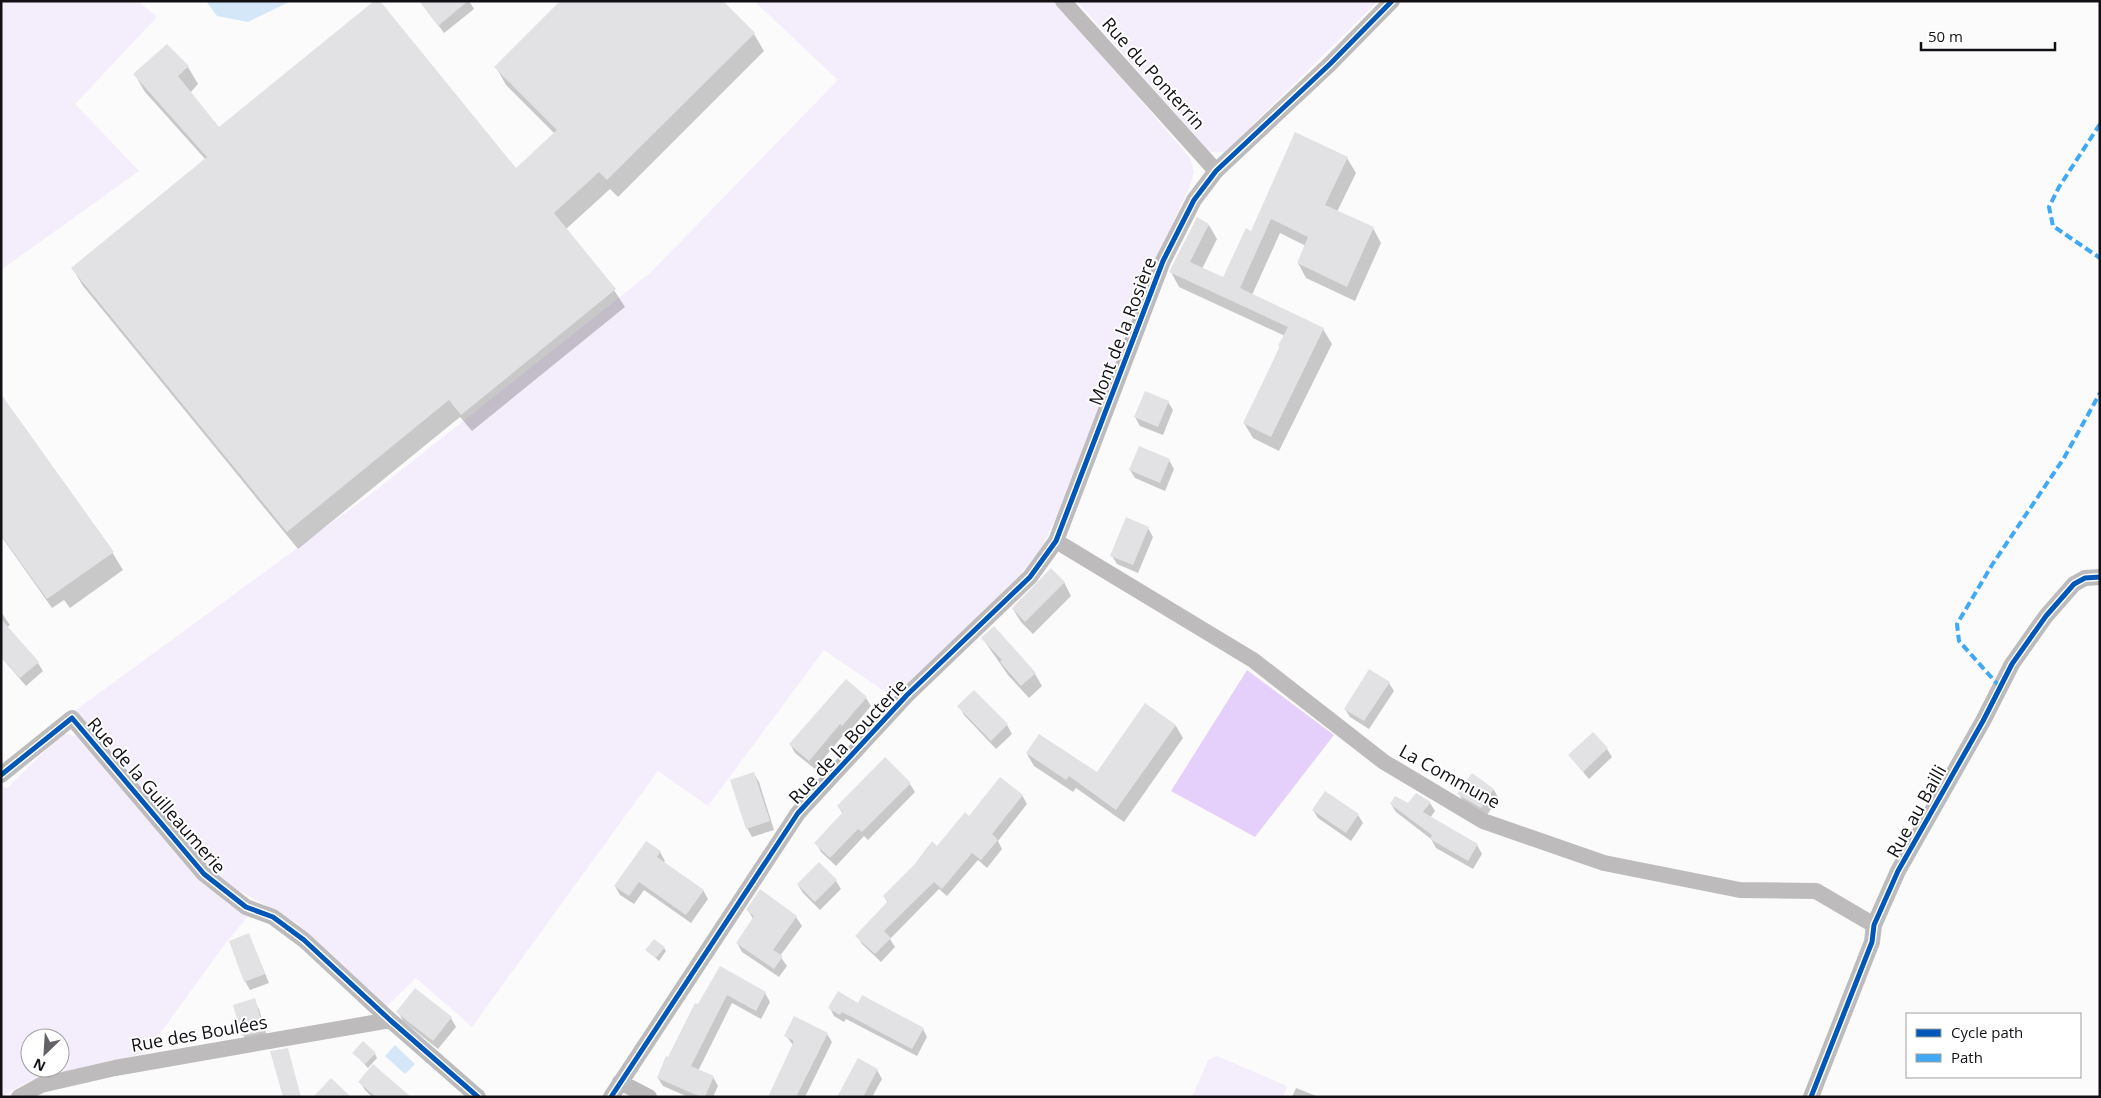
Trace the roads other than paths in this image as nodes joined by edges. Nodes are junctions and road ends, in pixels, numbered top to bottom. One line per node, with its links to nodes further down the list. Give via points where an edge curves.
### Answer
1 (1063, 1): 3 (street, Rue du Ponterrin)
2 (1392, 1): 3 (street, Mont de la Rosière)
3 (1216, 171): 4 (street, Mont de la Rosière, via 1194,200 1163,262)
4 (1056, 541): 7 (street, La Commune, via 1253,660 1384,762 1483,820 1604,863 1740,890 1816,891); 9 (street, Rue de la Boucterie, via 1030,577 907,695 798,813)
5 (2100, 577): 7 (street, Rue au Bailli, via 2085,578 2074,584 2046,616 2012,664 1898,871)
6 (1, 776): 8 (street, Rue de la Guilleaumerie, via 72,718 204,874 246,907 273,917 304,940)
7 (1874, 925): 14 (street, Rue au Bailli, via 1872,942)
8 (390, 1020): 10 (street, Rue des Boulées, via 115,1068 41,1085); 11 (street, Rue de la Guilleaumerie)
9 (620, 1082): 12 (street, Rue de la Boucterie); 13 (street)
10 (19, 1097)
11 (478, 1097)
12 (611, 1097)
13 (650, 1097)
14 (1811, 1097)

